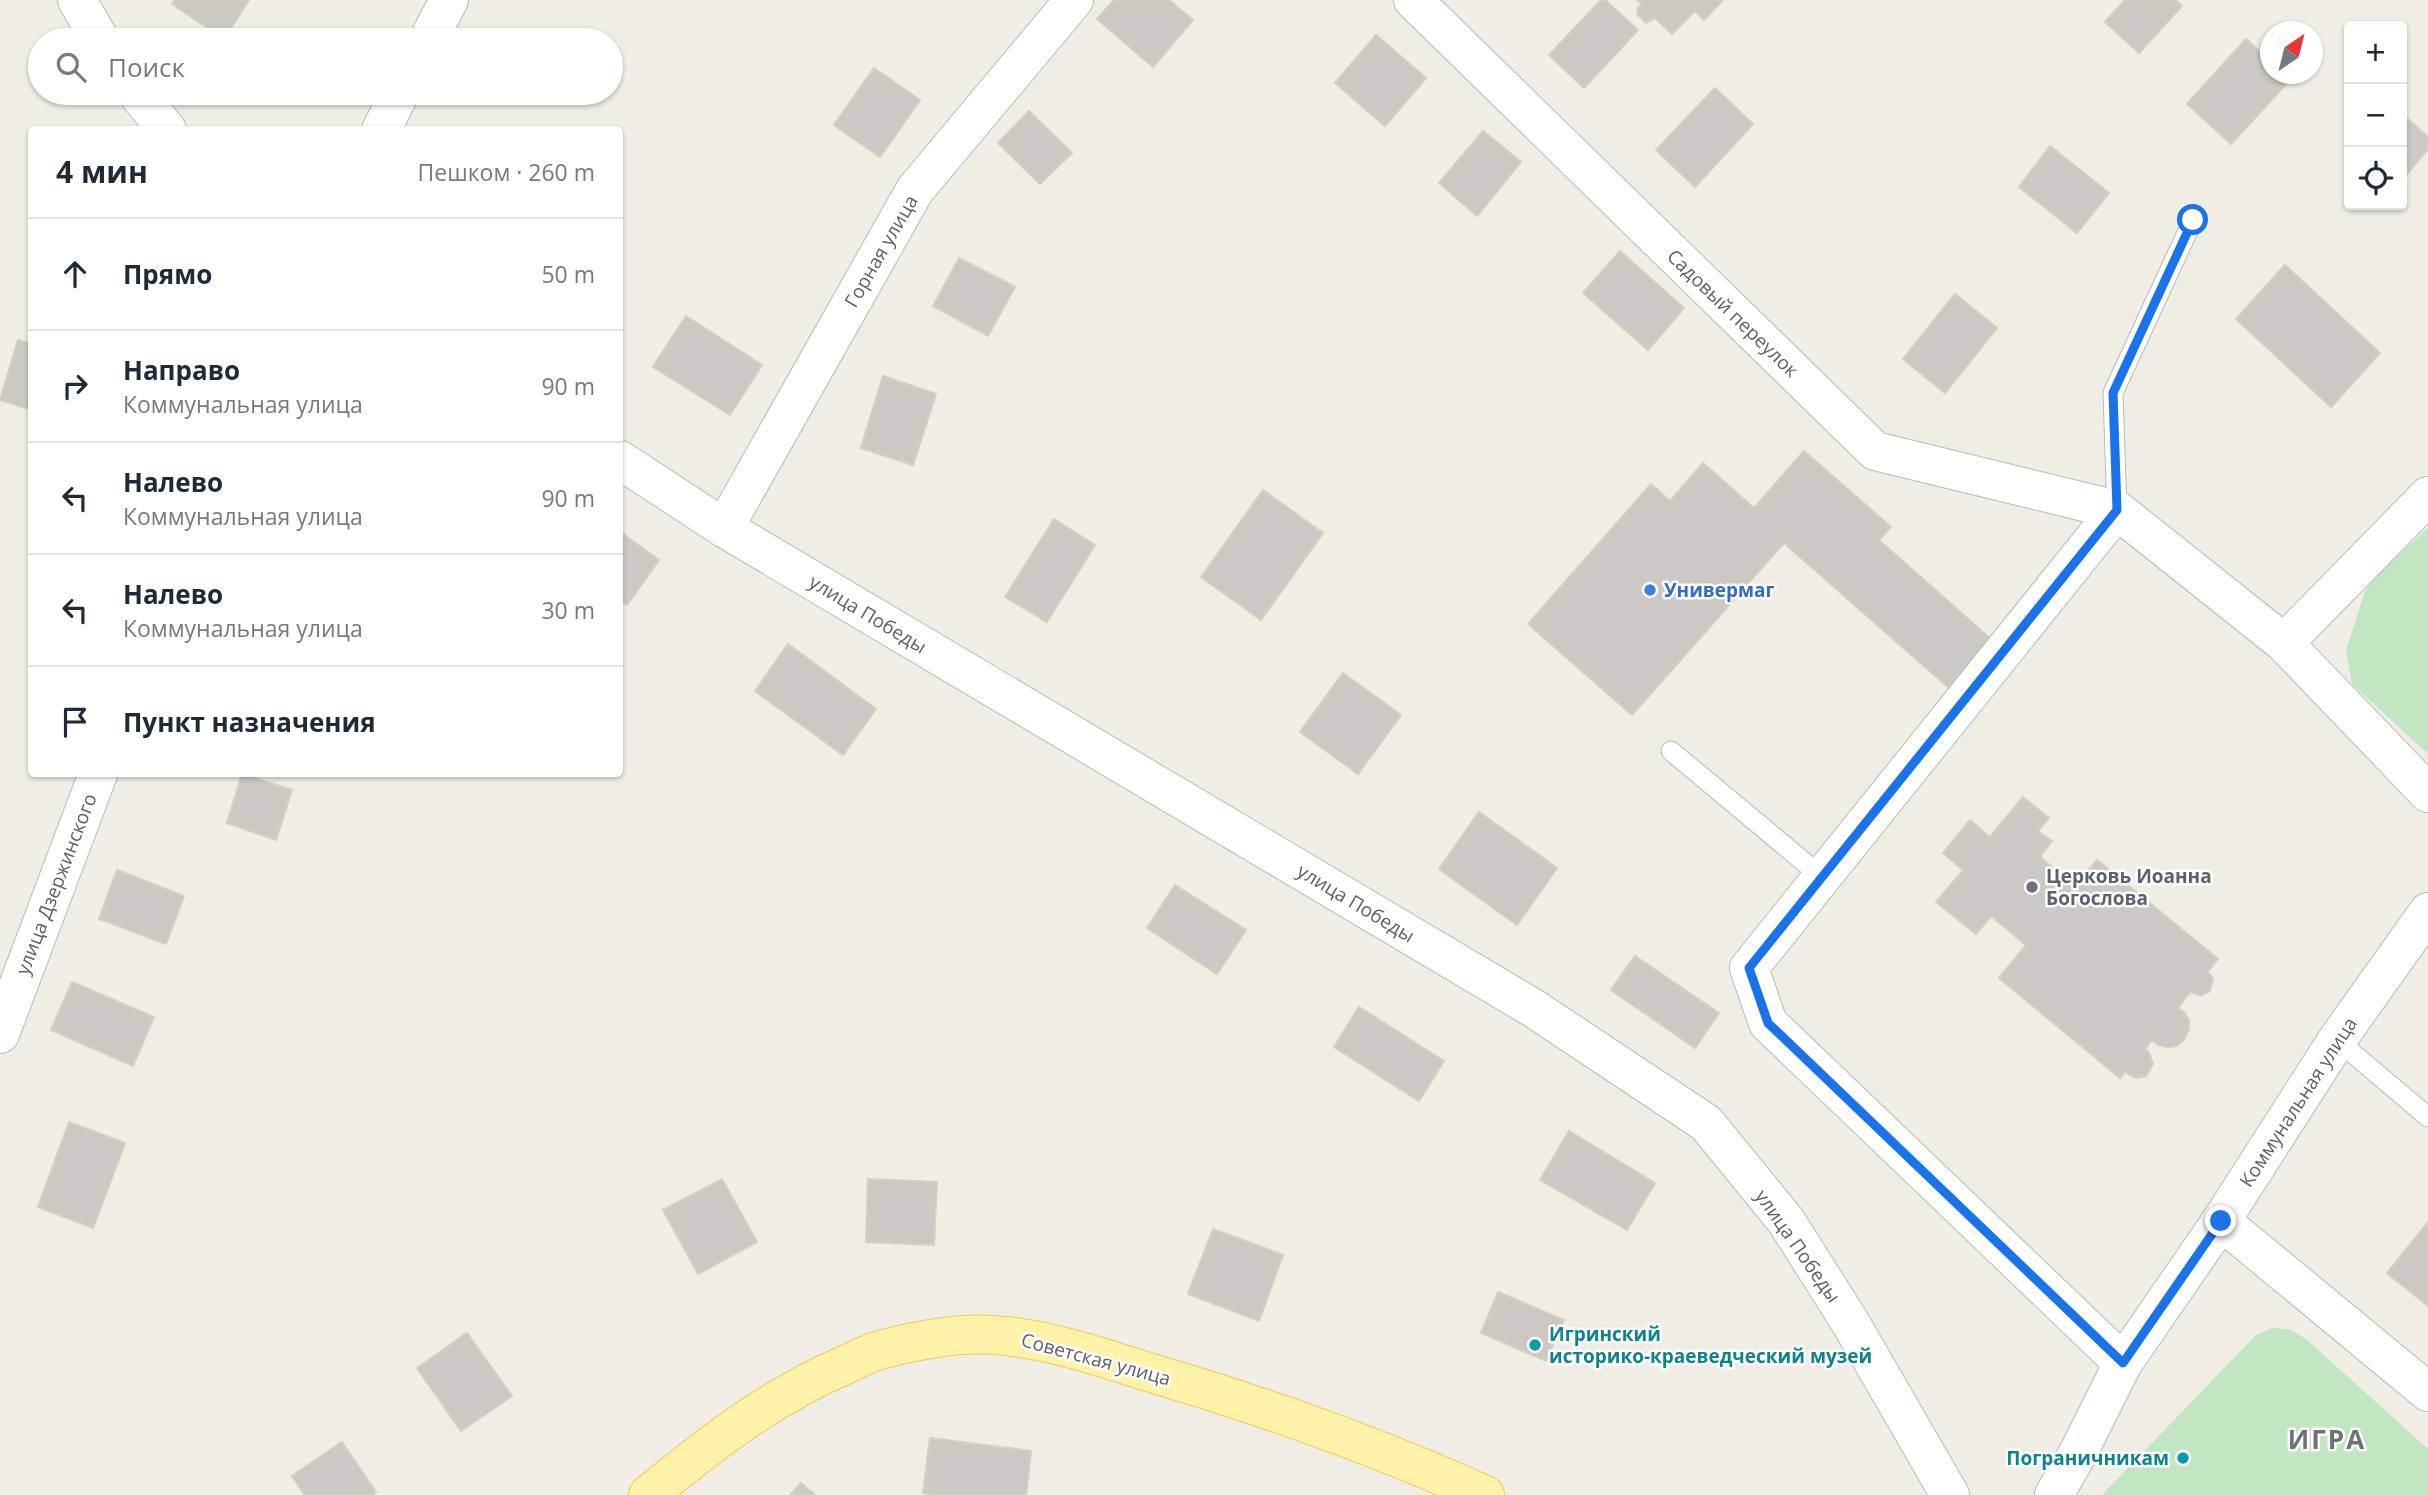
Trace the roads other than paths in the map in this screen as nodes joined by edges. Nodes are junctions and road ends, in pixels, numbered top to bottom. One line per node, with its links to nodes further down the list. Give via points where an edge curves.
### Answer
1 (77, 0): 5 (street)
2 (449, 0): 6 (street)
3 (1074, 0): 15 (street, Горная улица, via 915,190)
4 (1412, 0): 14 (street, Садовый переулок, via 1875,451)
5 (93, 28)
6 (434, 28)
7 (147, 105): 9 (street)
8 (394, 105): 10 (street)
9 (164, 126)
10 (383, 126)
11 (2193, 220): 14 (lane, via 2113,393)
12 (623, 462): 15 (street, улица Победы)
13 (2428, 496): 16 (street)
14 (2117, 510): 16 (street); 20 (street)
15 (724, 528): 30 (street, улица Победы, via 1533,1009 1706,1124 1786,1221)
16 (2284, 643): 19 (street)
17 (1671, 751): 20 (lane)
18 (97, 777): 22 (street, улица Дзержинского)
19 (2428, 793)
20 (1822, 877): 26 (street, via 1749,968 1768,1023)
21 (2428, 912): 23 (street, Коммунальная улица)
22 (0, 1034)
23 (2337, 1041): 24 (lane); 25 (street, Коммунальная улица)
24 (2428, 1117)
25 (2221, 1221): 26 (street, Коммунальная улица); 27 (street)
26 (2123, 1363): 31 (street, Коммунальная улица)
27 (2428, 1392)
28 (648, 1495): 29 (main road, Советская улица, via 762,1407 826,1373 882,1349 946,1337 1004,1335 1071,1349 1256,1404)
29 (1485, 1495)
30 (1950, 1495)
31 (2054, 1495)

